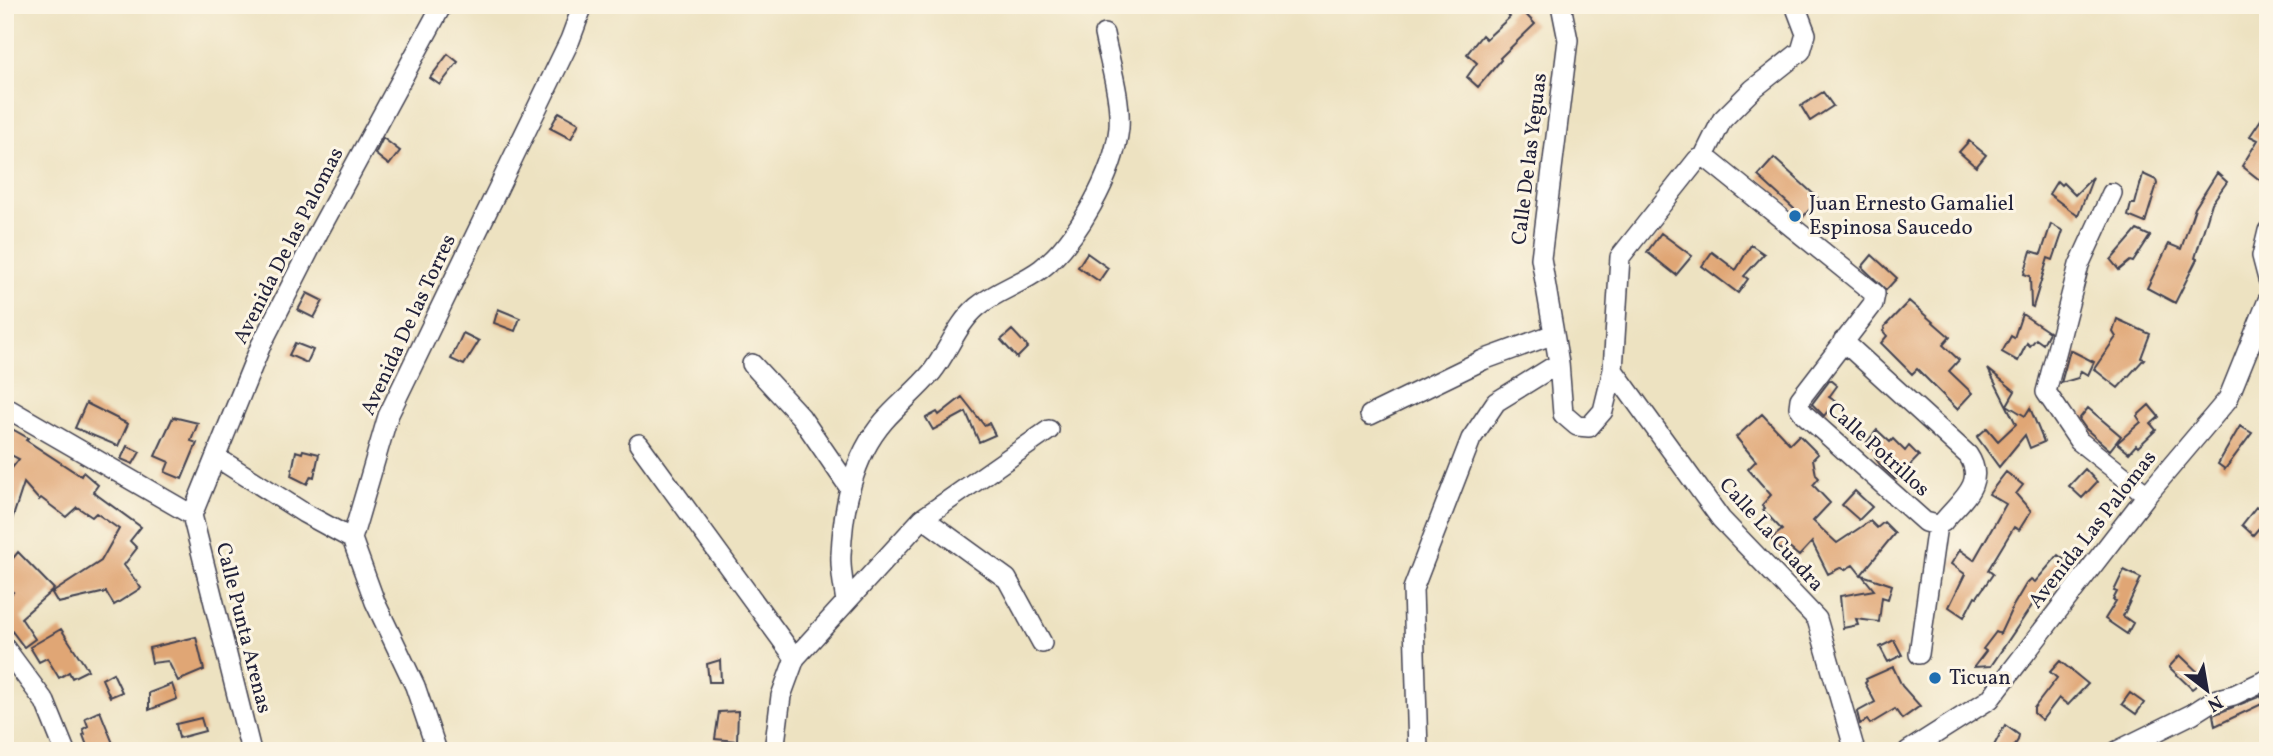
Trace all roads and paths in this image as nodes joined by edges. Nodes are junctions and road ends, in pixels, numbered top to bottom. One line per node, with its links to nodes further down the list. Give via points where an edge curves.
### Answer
1 (442, 5): 20 (street, Avenida De las Palomas, via 261,345)
2 (583, 5): 26 (street, Avenida De las Torres, via 559,64 388,416)
3 (1561, 5): 11 (street, Calle De las Yeguas, via 1568,40 1541,258)
4 (1795, 5): 6 (street, via 1806,34 1801,51 1722,120)
5 (1104, 34): 21 (street, via 1119,128 1112,156 1083,221 1040,269 991,297 967,317 930,374 866,447)
6 (1704, 156): 12 (street, via 1875,294 1873,304); 15 (street, via 1620,257)
7 (2112, 193): 22 (street, via 2078,265 2046,392 2079,442)
8 (2268, 231): 9 (street, via 2262,256)
9 (2268, 279)
10 (2268, 300): 22 (street, Avenida Las Palomas, via 2228,399)
11 (1554, 334): 13 (street, Calle De las Yeguas); 17 (street, via 1483,360)
12 (1843, 341): 25 (street, via 1968,455 1976,470 1972,488); 25 (street, Calle Potrillos, via 1800,399 1799,407 1925,522)
13 (1559, 363): 15 (street, Calle De las Yeguas, via 1563,414 1577,426 1589,427 1603,411); 37 (street, via 1496,402 1471,439 1413,589)
14 (752, 364): 21 (street, via 801,416)
15 (1613, 370): 38 (street, Calle La Cuadra, via 1721,519 1817,620)
16 (5, 407): 23 (street)
17 (1370, 415)
18 (1049, 430): 24 (street)
19 (639, 444): 31 (street)
20 (216, 457): 23 (street, Avenida De las Palomas); 26 (street)
21 (849, 487): 27 (street, via 841,557)
22 (2147, 495): 39 (street, Avenida Las Palomas, via 1990,699)
23 (192, 515): 34 (street, Calle Punta Arenas)
24 (923, 518): 27 (street); 28 (street, via 1007,579)
25 (1937, 525): 30 (street)
26 (352, 539): 35 (street)
27 (846, 602): 31 (street)
28 (1042, 643)
29 (5, 649): 33 (street, via 45,702)
30 (1919, 654)
31 (795, 658): 36 (street, via 781,696)
32 (2268, 679): 40 (street, via 2214,700)
33 (65, 751)
34 (251, 751)
35 (437, 751)
36 (774, 751)
37 (1418, 751)
38 (1855, 751)
39 (1908, 751)
40 (2117, 751)

